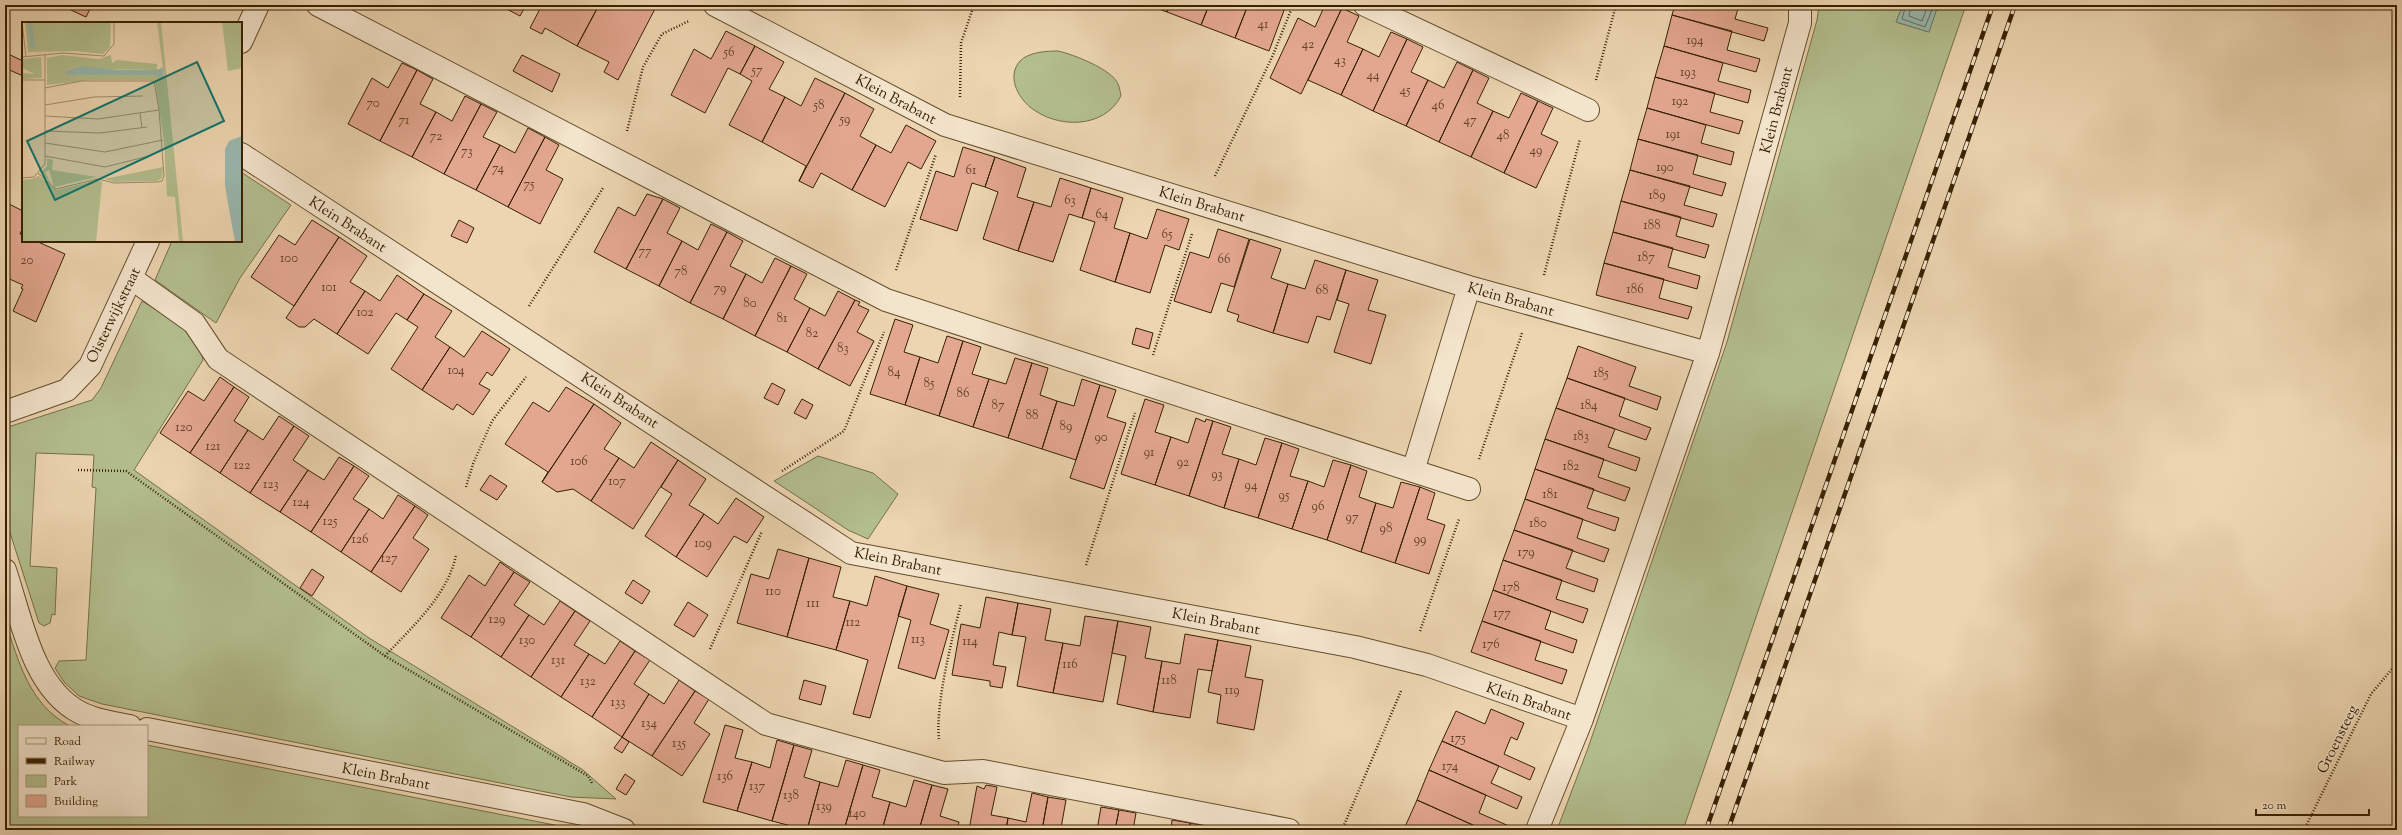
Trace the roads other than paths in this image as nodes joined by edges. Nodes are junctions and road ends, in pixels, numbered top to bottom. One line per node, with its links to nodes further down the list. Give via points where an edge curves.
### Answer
1 (258, 5): 6 (street)
2 (318, 5): 14 (street, via 891,301)
3 (715, 5): 11 (street, Klein Brabant, via 952,127)
4 (1365, 5): 7 (street)
5 (1800, 5): 12 (street, Klein Brabant, via 1800,23)
6 (242, 40)
7 (1588, 110)
8 (242, 155): 17 (street, Klein Brabant, via 851,553 1355,647 1414,662)
9 (148, 242): 10 (street, Oisterwijkstraat)
10 (131, 278): 13 (street, Oisterwijkstraat, via 90,366 67,390); 21 (street, via 194,323 218,359 766,724 944,773 983,771)
11 (1470, 287): 12 (street, Klein Brabant); 14 (street)
12 (1708, 353): 17 (street, Klein Brabant)
13 (5, 412)
14 (1413, 471): 15 (street)
15 (1469, 489)
16 (5, 570): 18 (street, via 32,652 43,676 57,696 80,713)
17 (1582, 719): 22 (street, Klein Brabant)
18 (125, 725)
19 (148, 729): 20 (street, Klein Brabant, via 583,814)
20 (622, 829)
21 (1289, 830)
22 (1537, 830)

